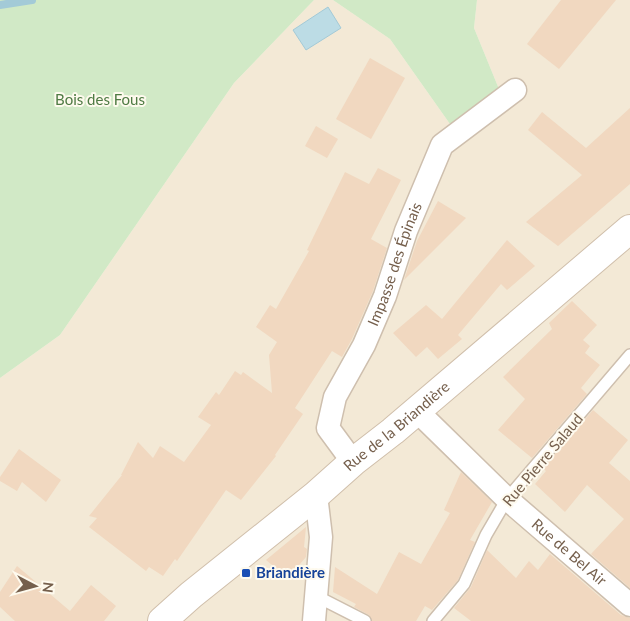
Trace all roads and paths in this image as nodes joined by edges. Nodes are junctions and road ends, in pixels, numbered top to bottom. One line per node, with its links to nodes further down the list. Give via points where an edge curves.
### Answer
1 (516, 90): 5 (street, Impasse des Épinais, via 442,145 406,231 385,296 335,397 328,428)
2 (630, 229): 4 (street, Rue de la Briandière)
3 (630, 355): 7 (lane, Rue Pierre Salaud)
4 (416, 410): 5 (street, Rue de la Briandière); 7 (street, Rue de Bel Air)
5 (353, 462): 6 (street, Rue de la Briandière)
6 (316, 495): 8 (street, via 321,537); 10 (street, Rue de la Briandière)
7 (507, 499): 9 (street, Rue de Bel Air); 13 (lane, Rue Pierre Salaud, via 464,584)
8 (316, 596): 11 (street); 12 (lane)
9 (630, 605)
10 (162, 621)
11 (314, 621)
12 (365, 621)
13 (433, 621)

